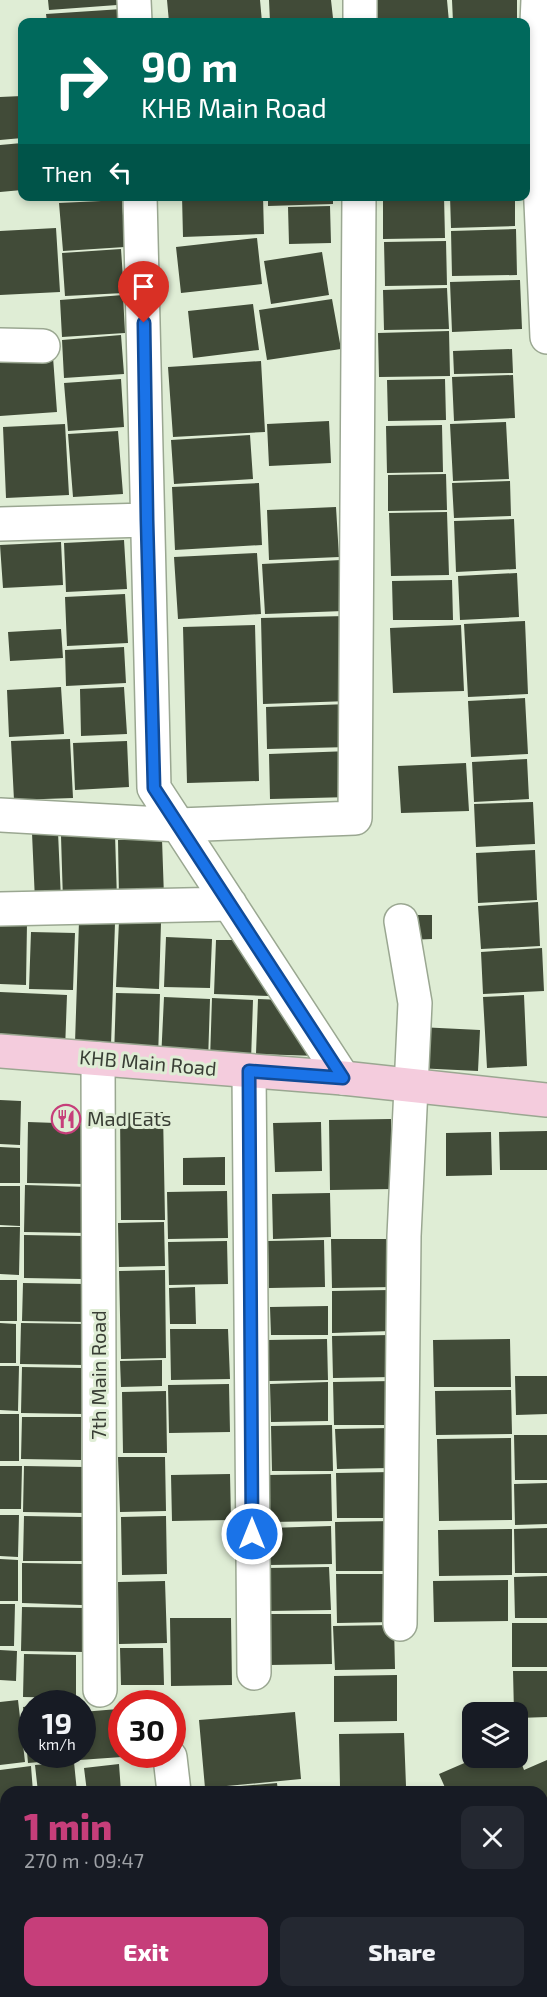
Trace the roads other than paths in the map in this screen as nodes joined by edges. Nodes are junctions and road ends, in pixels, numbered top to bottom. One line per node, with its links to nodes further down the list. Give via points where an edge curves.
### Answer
1 (134, 0): 4 (street)
2 (360, 0): 5 (street)
3 (538, 0): 6 (street)
4 (135, 18)
5 (360, 18)
6 (541, 68): 9 (street)
7 (140, 201): 12 (street)
8 (359, 201): 15 (street, via 355,818)
9 (547, 337)
10 (0, 345): 11 (street)
11 (43, 346)
12 (147, 520): 13 (street); 15 (street, via 154,788)
13 (0, 524)
14 (0, 815): 15 (street)
15 (179, 825): 16 (street)
16 (230, 904): 17 (street); 22 (street)
17 (0, 909)
18 (401, 921): 23 (street, via 415,1003)
19 (0, 1051): 20 (main road, KHB Main Road)
20 (98, 1059): 21 (main road, KHB Main Road); 27 (street, 7th Main Road)
21 (249, 1071): 22 (main road, KHB Main Road); 26 (street)
22 (343, 1078): 23 (main road, KHB Main Road)
23 (411, 1086): 24 (main road, KHB Main Road); 25 (street, via 404,1236)
24 (547, 1100)
25 (400, 1624)
26 (254, 1673)
27 (100, 1690)
28 (171, 1768): 29 (street)
29 (173, 1786)

